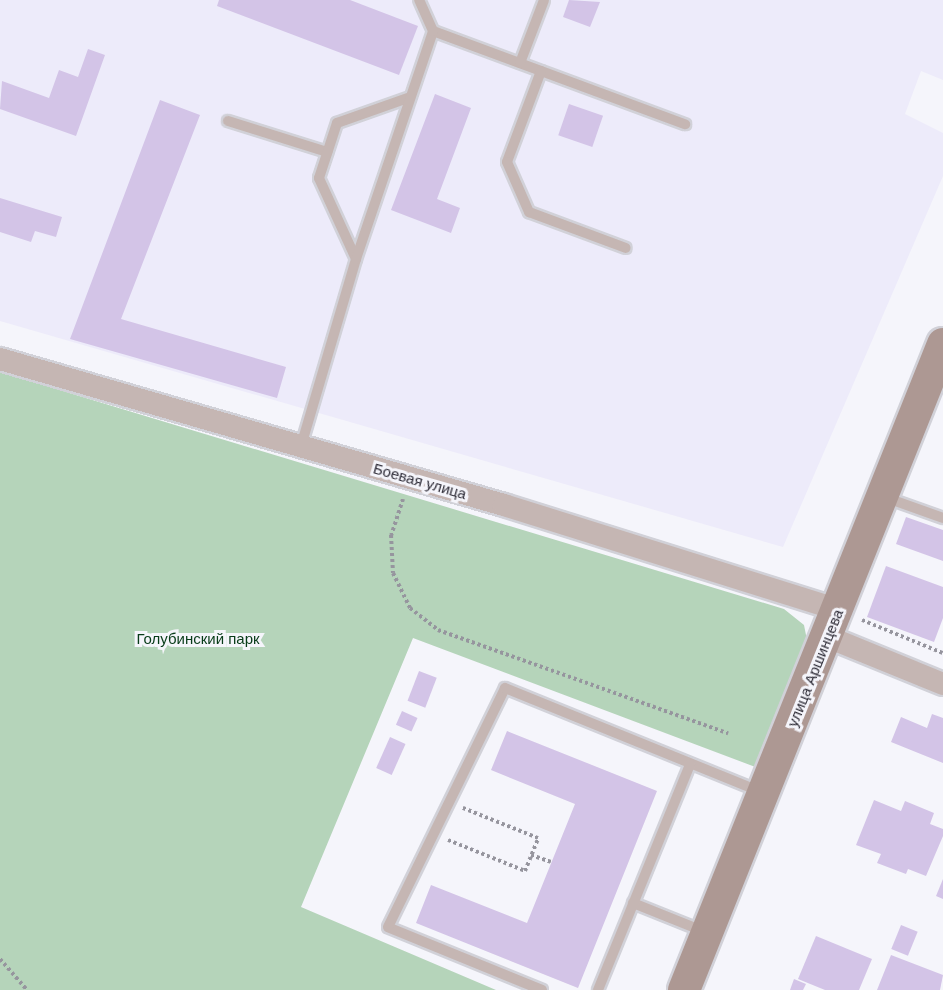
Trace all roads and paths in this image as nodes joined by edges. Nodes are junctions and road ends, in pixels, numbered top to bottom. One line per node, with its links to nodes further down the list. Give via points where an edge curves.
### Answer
1 (419, 0): 3 (lane)
2 (544, 0): 4 (lane)
3 (433, 31): 4 (lane); 6 (lane)
4 (520, 63): 5 (lane)
5 (541, 71): 8 (lane); 10 (lane, via 507,162 529,212)
6 (408, 98): 9 (lane, via 337,123); 11 (lane)
7 (228, 121): 9 (lane)
8 (685, 124)
9 (327, 152): 11 (lane, via 319,178)
10 (626, 248)
11 (356, 259): 14 (lane)
12 (943, 344): 16 (main road, улица Аршинцева)
13 (0, 359): 14 (street, Боевая улица)
14 (302, 446): 15 (street, Боевая улица)
15 (411, 478): 18 (street, Боевая улица); 21 (path, via 391,535 393,573 410,608 438,630)
16 (883, 496): 17 (lane); 18 (main road, улица Аршинцева)
17 (943, 518)
18 (843, 622): 19 (path); 20 (street, Боевая улица); 23 (main road, улица Аршинцева)
19 (943, 653)
20 (943, 684)
21 (728, 733)
22 (690, 764): 23 (lane); 24 (lane, via 505,688); 28 (lane)
23 (764, 794): 29 (main road, улица Аршинцева)
24 (449, 802): 25 (lane); 26 (path, via 538,838)
25 (433, 834): 26 (path, via 525,871); 32 (lane, via 388,927)
26 (531, 855): 27 (path)
27 (551, 862)
28 (633, 903): 29 (lane); 33 (lane)
29 (707, 933): 34 (main road, улица Аршинцева)
30 (0, 959): 31 (path)
31 (27, 990)
32 (542, 990)
33 (598, 990)
34 (684, 990)

